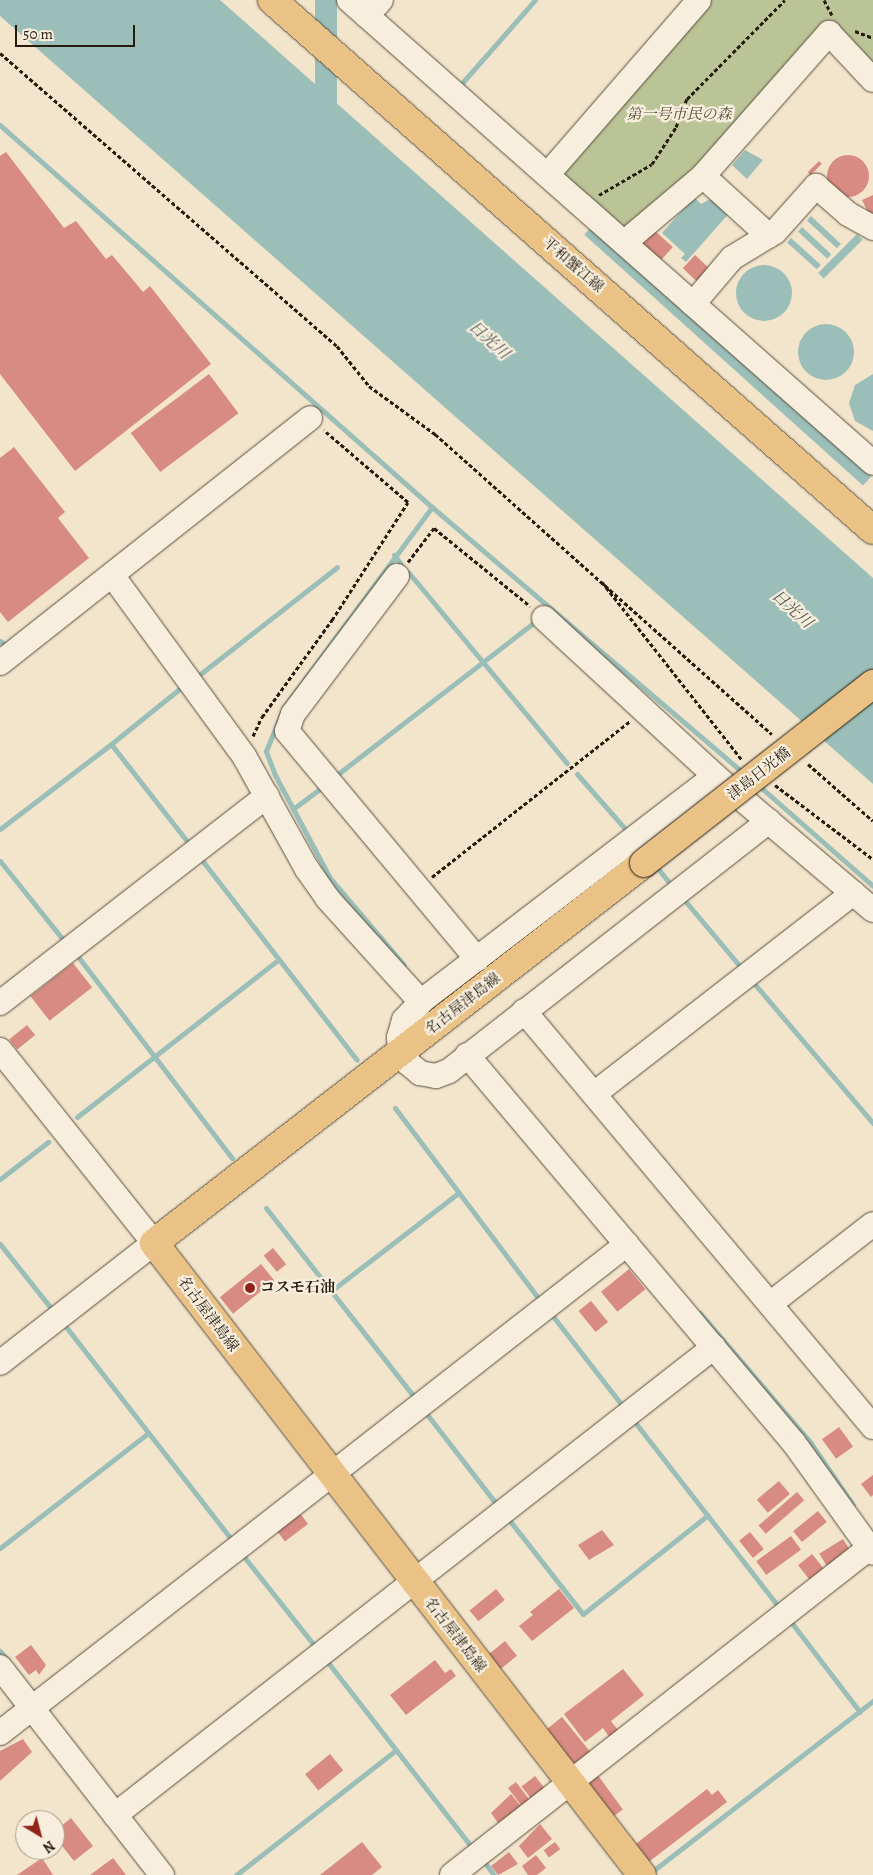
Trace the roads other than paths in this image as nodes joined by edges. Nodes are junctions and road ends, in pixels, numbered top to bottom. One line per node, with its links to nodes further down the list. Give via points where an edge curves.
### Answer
1 (272, 0): 14 (main road, 平和蟹江線)
2 (349, 0): 4 (street)
3 (699, 0): 6 (street)
4 (374, 8): 6 (street)
5 (873, 80): 7 (street, via 829,33)
6 (548, 174): 10 (street)
7 (703, 176): 9 (street); 10 (street)
8 (873, 228): 9 (street, via 848,214 816,186)
9 (769, 236): 11 (street, via 732,258)
10 (625, 242): 11 (street)
11 (693, 304): 13 (street)
12 (310, 418): 15 (street)
13 (873, 463)
14 (873, 530)
15 (112, 576): 18 (street); 21 (street, via 244,756)
16 (397, 576): 26 (street, via 293,714 287,731)
17 (544, 618): 20 (street)
18 (0, 663)
19 (873, 684): 23 (main road, 津島日光橋, bridge)
20 (715, 776): 22 (street); 26 (street)
21 (268, 796): 27 (street, via 307,870 327,898); 28 (street)
22 (769, 821): 24 (street); 29 (street)
23 (644, 863): 31 (main road, 名古屋津島線)
24 (852, 893): 25 (street); 33 (street)
25 (873, 910)
26 (477, 959): 27 (street)
27 (420, 1002): 31 (street, via 404,1020)
28 (0, 1003)
29 (524, 1011): 32 (street); 33 (street)
30 (0, 1050): 35 (street)
31 (400, 1053): 32 (street, via 420,1073 436,1076); 35 (main road, 名古屋津島線)
32 (467, 1055): 36 (street)
33 (594, 1094): 37 (street)
34 (873, 1224): 37 (street)
35 (154, 1243): 39 (street); 41 (main road, 名古屋津島線)
36 (627, 1244): 38 (street); 41 (street)
37 (770, 1304): 40 (street)
38 (714, 1347): 42 (street, via 794,1443); 43 (street)
39 (0, 1363)
40 (873, 1427)
41 (330, 1475): 43 (main road, 名古屋津島線); 45 (street)
42 (872, 1548): 47 (street)
43 (415, 1584): 47 (main road, 名古屋津島線); 48 (street)
44 (0, 1667): 45 (street)
45 (32, 1708): 46 (street); 48 (street)
46 (0, 1733)
47 (571, 1783): 50 (street); 51 (main road, 名古屋津島線)
48 (115, 1815): 49 (street)
49 (153, 1872)
50 (452, 1875)
51 (642, 1875)

